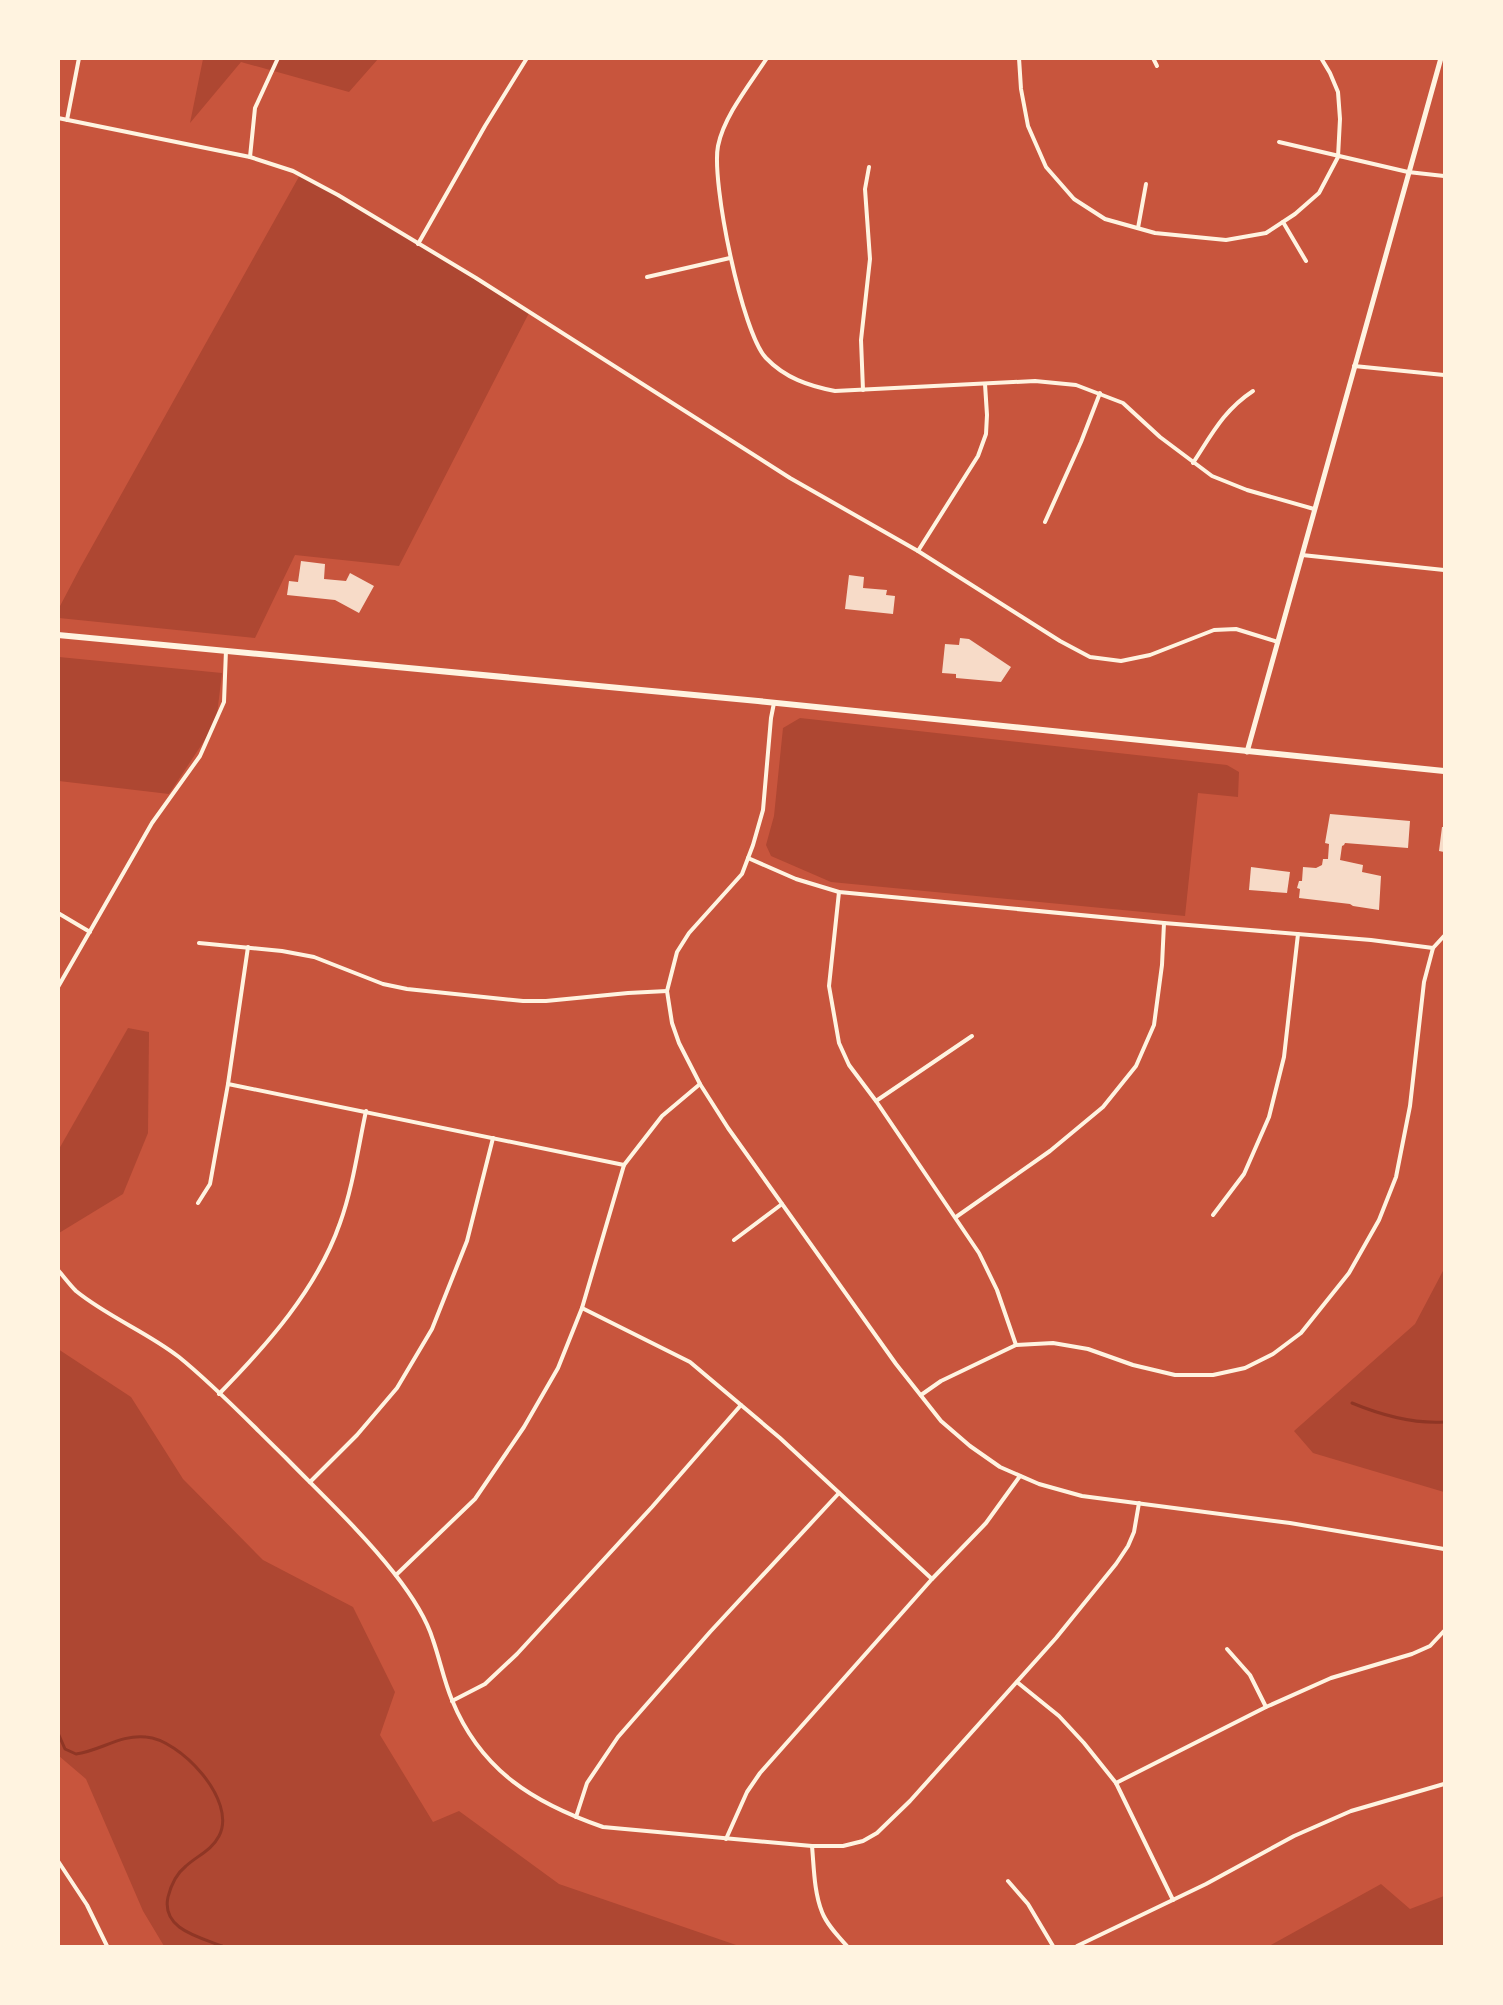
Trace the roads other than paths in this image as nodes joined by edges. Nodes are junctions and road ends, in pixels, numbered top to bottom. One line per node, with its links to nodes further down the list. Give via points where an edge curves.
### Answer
1 (79, 58): 11 (street)
2 (278, 58): 13 (street, via 255,108)
3 (527, 58): 21 (street)
4 (767, 58): 22 (street, via 737,104 718,143 717,176)
5 (1019, 58): 20 (street, via 1028,126 1046,167 1074,200 1105,219)
6 (1154, 58): 9 (street)
7 (1321, 58): 14 (street, via 1338,92)
8 (1441, 58): 16 (street)
9 (1157, 66)
10 (58, 118): 11 (street)
11 (67, 120): 13 (street)
12 (1279, 142): 14 (street)
13 (249, 157): 21 (street, via 293,171)
14 (1338, 157): 16 (street); 19 (street, via 1319,193)
15 (869, 167): 28 (street, via 865,189 870,259 861,340)
16 (1408, 172): 17 (street); 25 (street)
17 (1444, 176)
18 (1146, 184): 20 (street)
19 (1283, 222): 20 (street, via 1266,233 1226,240); 23 (street)
20 (1138, 228)
21 (418, 244): 34 (street, via 790,478)
22 (730, 258): 24 (street); 28 (street, via 754,341 765,358 806,385 835,391)
23 (1306, 261)
24 (647, 277)
25 (1354, 366): 26 (street); 32 (street)
26 (1444, 375)
27 (985, 384): 28 (street); 30 (street, via 1035,381 1076,385); 34 (street, via 986,434 978,456)
28 (863, 390)
29 (1254, 391): 31 (street, via 1227,413)
30 (1100, 393): 31 (street, via 1123,403); 33 (street)
31 (1193, 463): 32 (street, via 1212,476 1247,490)
32 (1314, 509): 35 (street)
33 (1045, 522)
34 (918, 551): 38 (street, via 1090,657 1121,661 1150,655 1214,630 1236,629)
35 (1302, 555): 36 (street); 38 (street)
36 (1444, 570)
37 (58, 635): 39 (main road)
38 (1278, 642): 41 (street)
39 (226, 650): 40 (main road); 47 (street, via 224,702 200,756 152,823)
40 (774, 703): 41 (main road); 43 (street, via 763,810)
41 (1247, 752): 42 (main road)
42 (1444, 771)
43 (748, 858): 44 (street); 54 (street, via 741,874 676,952)
44 (839, 892): 46 (street); 58 (street, via 829,986 833,1016 838,1043 849,1065)
45 (58, 913): 47 (street)
46 (1164, 923): 48 (street); 65 (street, via 1154,1025 1136,1066 1103,1107 1050,1151)
47 (90, 932): 53 (street)
48 (1298, 934): 52 (street); 64 (street, via 1284,1058 1269,1117 1244,1174)
49 (1444, 936): 52 (street)
50 (200, 943): 51 (street)
51 (248, 947): 54 (street, via 314,957 367,979 407,989 523,1001); 56 (street)
52 (1433, 948): 69 (street, via 1424,982 1410,1106 1396,1178 1379,1220 1349,1273 1301,1333 1245,1368 1214,1375 1175,1376 1088,1349 1053,1343)
53 (58, 987)
54 (667, 991): 57 (street, via 679,1043)
55 (972, 1036): 58 (street)
56 (228, 1084): 59 (street); 62 (street, via 210,1184)
57 (700, 1084): 61 (street, via 662,1116); 63 (street)
58 (876, 1101): 65 (street)
59 (366, 1111): 60 (street); 70 (street, via 340,1222 323,1263 252,1361)
60 (493, 1138): 61 (street); 74 (street, via 467,1241 432,1329 398,1388)
61 (624, 1165): 68 (street)
62 (198, 1203)
63 (782, 1204): 66 (street); 71 (street)
64 (1213, 1215)
65 (956, 1217): 69 (street, via 997,1290)
66 (734, 1240)
67 (58, 1270): 70 (street, via 75,1290 153,1338)
68 (582, 1308): 72 (street, via 690,1362); 78 (street, via 558,1368 475,1499)
69 (1016, 1345): 71 (street)
70 (219, 1394): 74 (street)
71 (920, 1395): 73 (street, via 941,1421 970,1446)
72 (741, 1404): 75 (street); 83 (street, via 517,1653 485,1684)
73 (1020, 1476): 76 (street, via 1082,1496); 79 (street, via 986,1523)
74 (310, 1482): 78 (street)
75 (839, 1492): 79 (street); 87 (street, via 618,1737 587,1783)
76 (1139, 1503): 77 (street); 82 (street, via 1134,1532 1116,1564)
77 (1444, 1549)
78 (396, 1575): 83 (street, via 433,1638)
79 (932, 1579): 88 (street, via 760,1773)
80 (1444, 1631): 84 (street, via 1430,1646 1412,1654 1331,1678)
81 (1227, 1649): 84 (street, via 1250,1675)
82 (1017, 1682): 85 (street, via 1059,1716); 89 (street, via 877,1833 843,1846)
83 (452, 1701): 87 (street, via 485,1755 513,1784)
84 (1266, 1707): 85 (street)
85 (1116, 1783): 92 (street)
86 (1444, 1785): 92 (street, via 1351,1811 1294,1836)
87 (576, 1817): 88 (street, via 603,1827)
88 (726, 1839): 89 (street)
89 (812, 1846): 94 (street, via 822,1914)
90 (58, 1861): 93 (street, via 87,1905)
91 (1008, 1881): 95 (street, via 1028,1904)
92 (1173, 1900): 96 (street)
93 (107, 1947)
94 (847, 1947)
95 (1053, 1947)
96 (1077, 1947)

